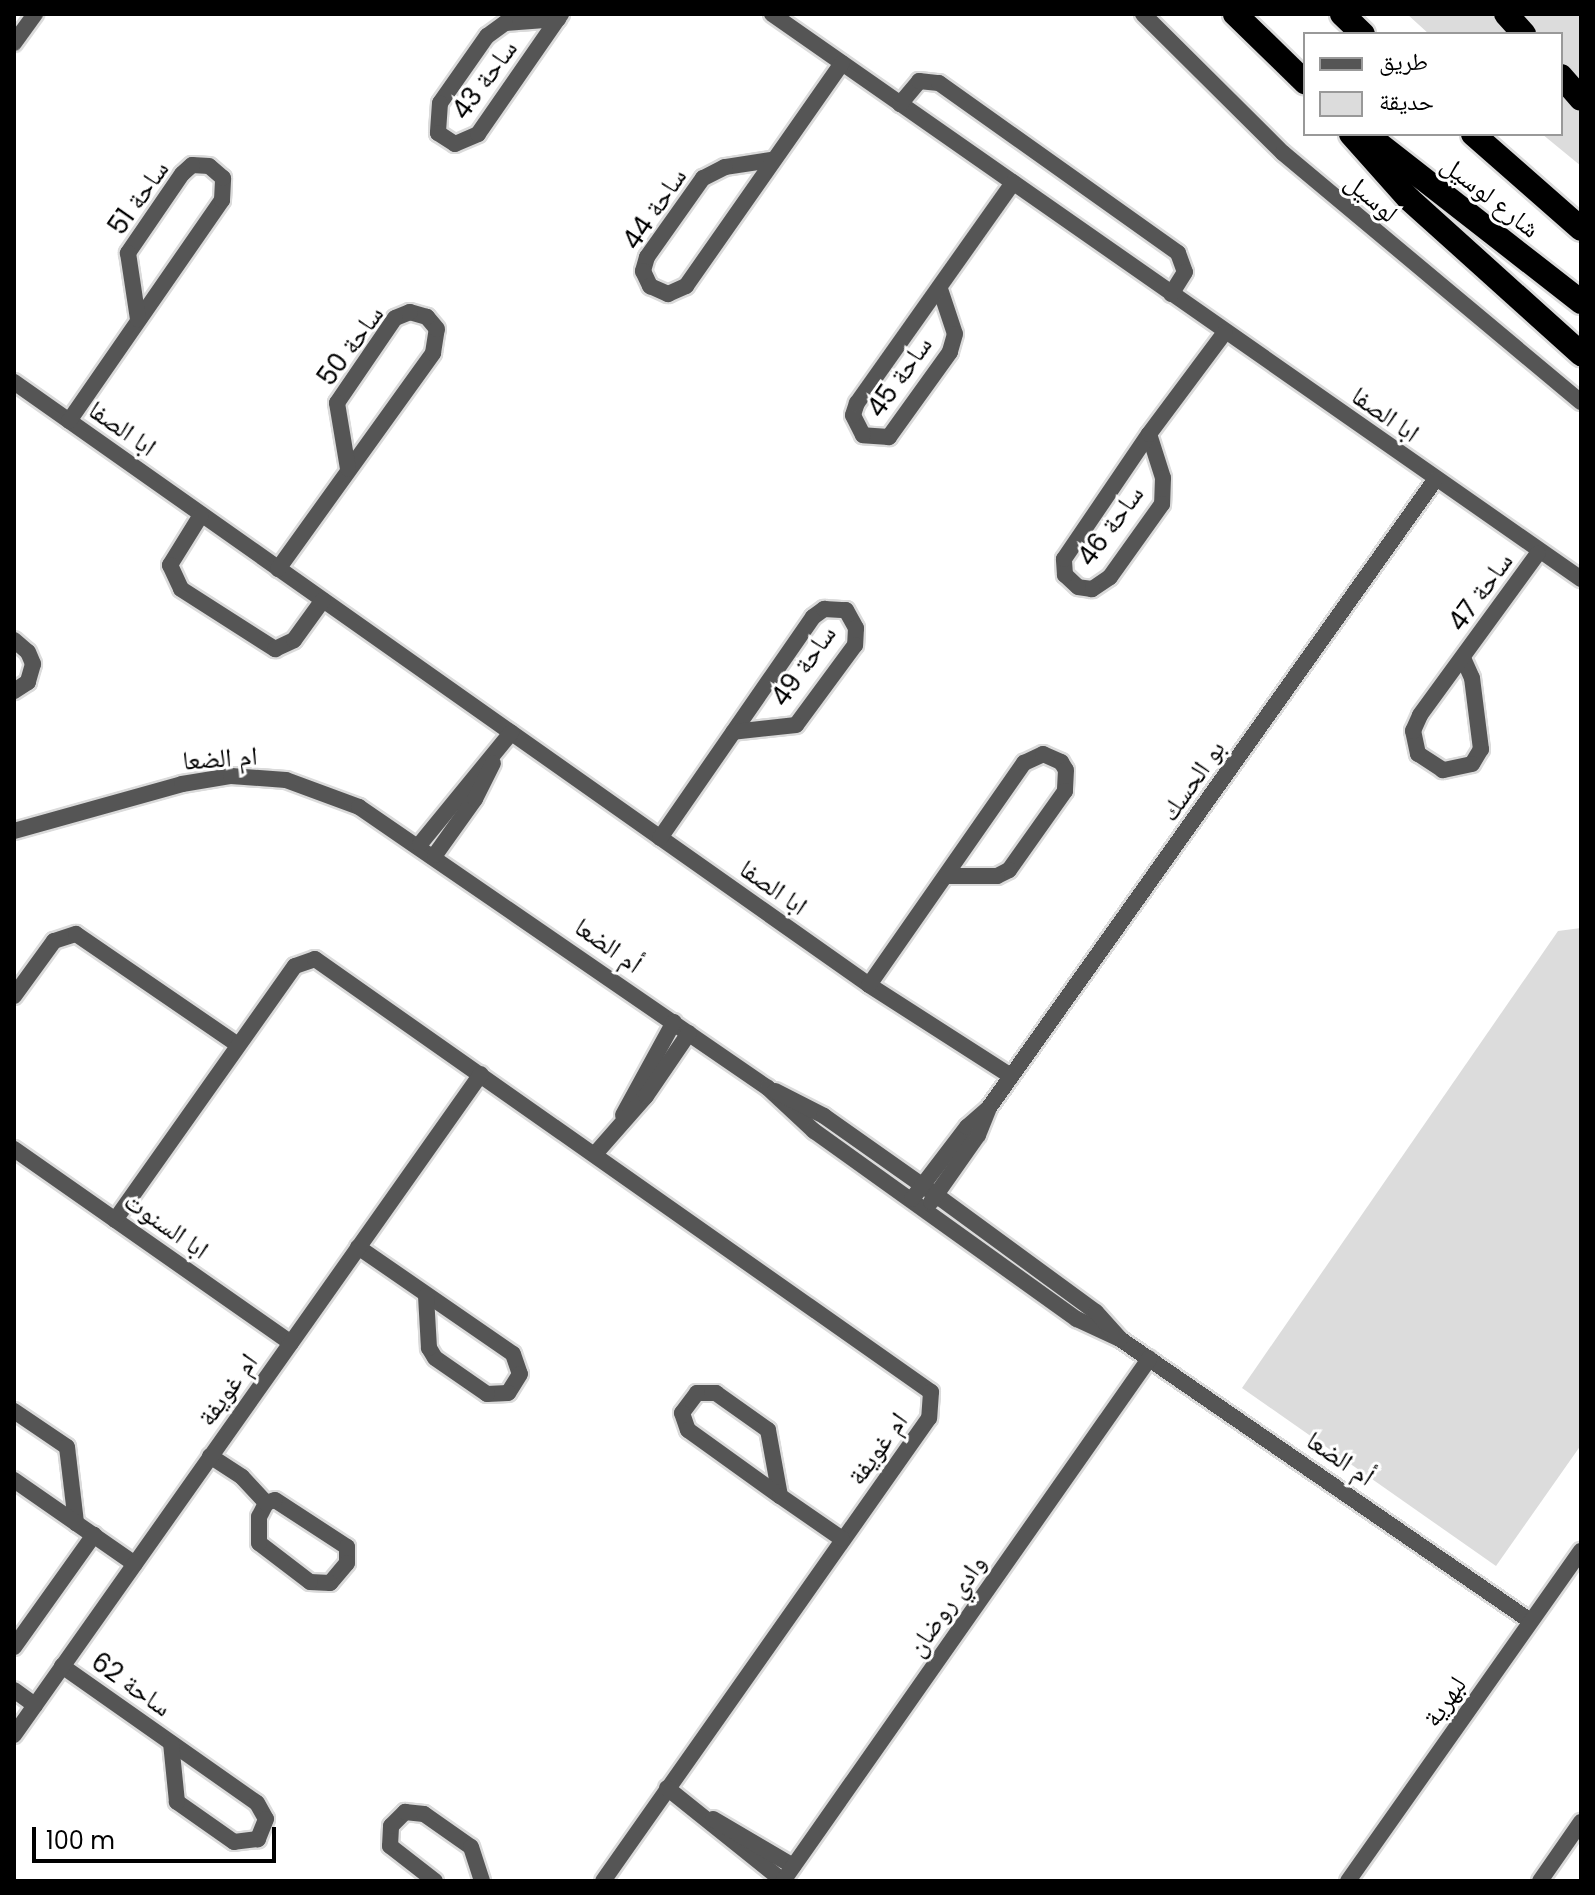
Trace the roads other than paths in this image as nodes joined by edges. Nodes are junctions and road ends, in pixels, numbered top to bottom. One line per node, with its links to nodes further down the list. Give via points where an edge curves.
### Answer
1 (35, 14): 10 (street)
2 (772, 14): 11 (street, ابا الصفا)
3 (1143, 14): 31 (street, لوسيل, via 1283,153)
4 (1235, 14): 13 (highway)
5 (1342, 14): 8 (highway)
6 (1506, 14): 9 (highway)
7 (559, 16): 7 (street, ساحة 43, via 505,23 487,36 440,103 438,133 455,144 478,134)
8 (1361, 32)
9 (1522, 32)
10 (14, 43)
11 (842, 63): 15 (street, ابا الصفا); 19 (street, ساحة 44)
12 (1563, 78): 14 (highway)
13 (1303, 80)
14 (1581, 99)
15 (900, 104): 20 (street, ابا الصفا); 25 (street, via 915,84 931,81 978,110 1178,253 1185,272)
16 (1353, 136): 29 (highway, via 1409,199)
17 (1369, 136): 26 (highway, شارع لوسيل)
18 (1475, 136): 21 (highway, شارع لوسيل)
19 (771, 160): 19 (street, ساحة 44, via 725,167 703,178 647,257 643,271 650,286 668,294 686,286)
20 (1013, 183): 24 (street, ساحة 45); 25 (street, ابا الصفا)
21 (1537, 190): 22 (highway); 23 (highway, شارع لوسيل)
22 (1581, 213)
23 (1581, 229)
24 (940, 289): 24 (street, ساحة 45, via 955,334 950,352 889,437 863,435 853,415 857,403)
25 (1171, 294): 28 (street, ابا الصفا)
26 (1581, 302)
27 (138, 319): 27 (street, ساحة 51, via 128,253 182,174 192,165 209,166 223,178 222,200); 32 (street, ساحة 51)
28 (1225, 332): 33 (street, ساحة 46); 35 (street, ابا الصفا)
29 (1581, 354)
30 (14, 382): 32 (street, ابا الصفا)
31 (1581, 402)
32 (69, 421): 36 (street, ابا الصفا)
33 (1149, 434): 33 (street, ساحة 46, via 1163,478 1162,504 1110,577 1092,589 1078,587 1065,575 1064,559)
34 (348, 469): 34 (street, ساحة 50, via 337,403 395,318 410,312 427,317 437,329 433,353); 38 (street, ساحة 50)
35 (1435, 480): 37 (street, ابا الصفا); 58 (street, بو الحسك)
36 (201, 515): 38 (street, ابا الصفا); 40 (street, via 170,565 181,589 275,649 294,640)
37 (1538, 553): 39 (street, ابا الصفا); 42 (street, ساحة 47)
38 (278, 569): 40 (street, ابا الصفا)
39 (1578, 580)
40 (323, 600): 45 (street, ابا الصفا)
41 (14, 640): 43 (street, via 33,664 28,682)
42 (1463, 658): 42 (street, ساحة 47, via 1472,678 1481,749 1472,764 1443,770 1418,754 1413,731)
43 (14, 691)
44 (733, 732): 44 (street, ساحة 49, via 789,728 804,717 855,645 856,628 846,610 824,609 813,617); 48 (street, ساحة 49)
45 (511, 733): 46 (street); 48 (street, ابا الصفا)
46 (497, 754): 49 (street); 50 (street, via 475,799)
47 (14, 831): 49 (street, ام الضعا, via 182,784 231,776 286,780 322,791)
48 (660, 838): 52 (street, ابا الصفا)
49 (420, 844): 50 (street, أم الضعا)
50 (435, 855): 54 (street, أم الضعا)
51 (947, 876): 51 (street, via 997,876 1009,870 1065,791 1061,762 1043,754 1024,763); 52 (street)
52 (869, 985): 58 (street, ابا الصفا)
53 (14, 996): 56 (street, via 54,941 76,934)
54 (674, 1022): 55 (street, أم الضعا); 60 (street)
55 (689, 1033): 59 (street, أم الضعا); 60 (street, via 646,1096)
56 (238, 1045): 57 (street, ام غويفة, via 295,966 315,959); 65 (street, ام غويفة)
57 (481, 1074): 62 (street, ام غويفة); 66 (street, ام غويفة)
58 (1011, 1076): 63 (street, بو الحسك, via 988,1109 967,1127)
59 (768, 1088): 63 (street, أم الضعا, via 824,1116); 64 (street, أم الضعا, via 801,1121)
60 (622, 1117): 62 (street)
61 (14, 1149): 65 (street, ابا السنوت)
62 (595, 1154): 77 (street, ام غويفة, via 931,1392 929,1418)
63 (928, 1196): 64 (street, بو الحسك); 69 (street, أم الضعا, via 1096,1312 1120,1339)
64 (912, 1199)
65 (115, 1220): 68 (street, ابا السنوت)
66 (358, 1247): 67 (street); 68 (street, ام غويفة)
67 (426, 1296): 67 (street, via 429,1348 435,1358 487,1394 508,1393 516,1385 520,1363)
68 (291, 1343): 71 (street, ام غويفة)
69 (1149, 1359): 80 (street, أم الضعا); 90 (street, وادي روضان)
70 (14, 1411): 75 (street, via 67,1447)
71 (210, 1456): 74 (street, via 242,1477); 79 (street, ام غويفة)
72 (14, 1480): 75 (street)
73 (780, 1496): 73 (street, via 768,1430 716,1393 697,1393 682,1413 688,1430); 77 (street)
74 (266, 1503): 74 (street, via 257,1534 266,1553 310,1582 330,1583 340,1575 349,1554 338,1538 283,1504)
75 (76, 1523): 76 (street)
76 (94, 1535): 79 (street); 81 (street)
77 (842, 1539): 87 (street, ام غويفة)
78 (1581, 1551): 80 (street, لبهرية)
79 (135, 1564): 82 (street, ام غويفة)
80 (1531, 1621): 95 (street, لبهرية)
81 (14, 1647)
82 (62, 1666): 84 (street, ام غويفة); 86 (street, ساحة 62)
83 (14, 1690): 84 (street)
84 (35, 1705): 85 (street, ام غويفة)
85 (14, 1735)
86 (171, 1743): 86 (street, ساحة 62, via 177,1802 234,1842 258,1839 266,1819 257,1803)
87 (667, 1788): 88 (street); 93 (street, ام غويفة)
88 (708, 1817): 90 (street); 94 (street)
89 (1581, 1822): 96 (street)
90 (793, 1866): 94 (street, وادي روضان)
91 (435, 1881): 92 (street, via 390,1846 391,1826 405,1812 424,1814 471,1847)
92 (482, 1881)
93 (603, 1881)
94 (783, 1881)
95 (1348, 1881)
96 (1540, 1881)

